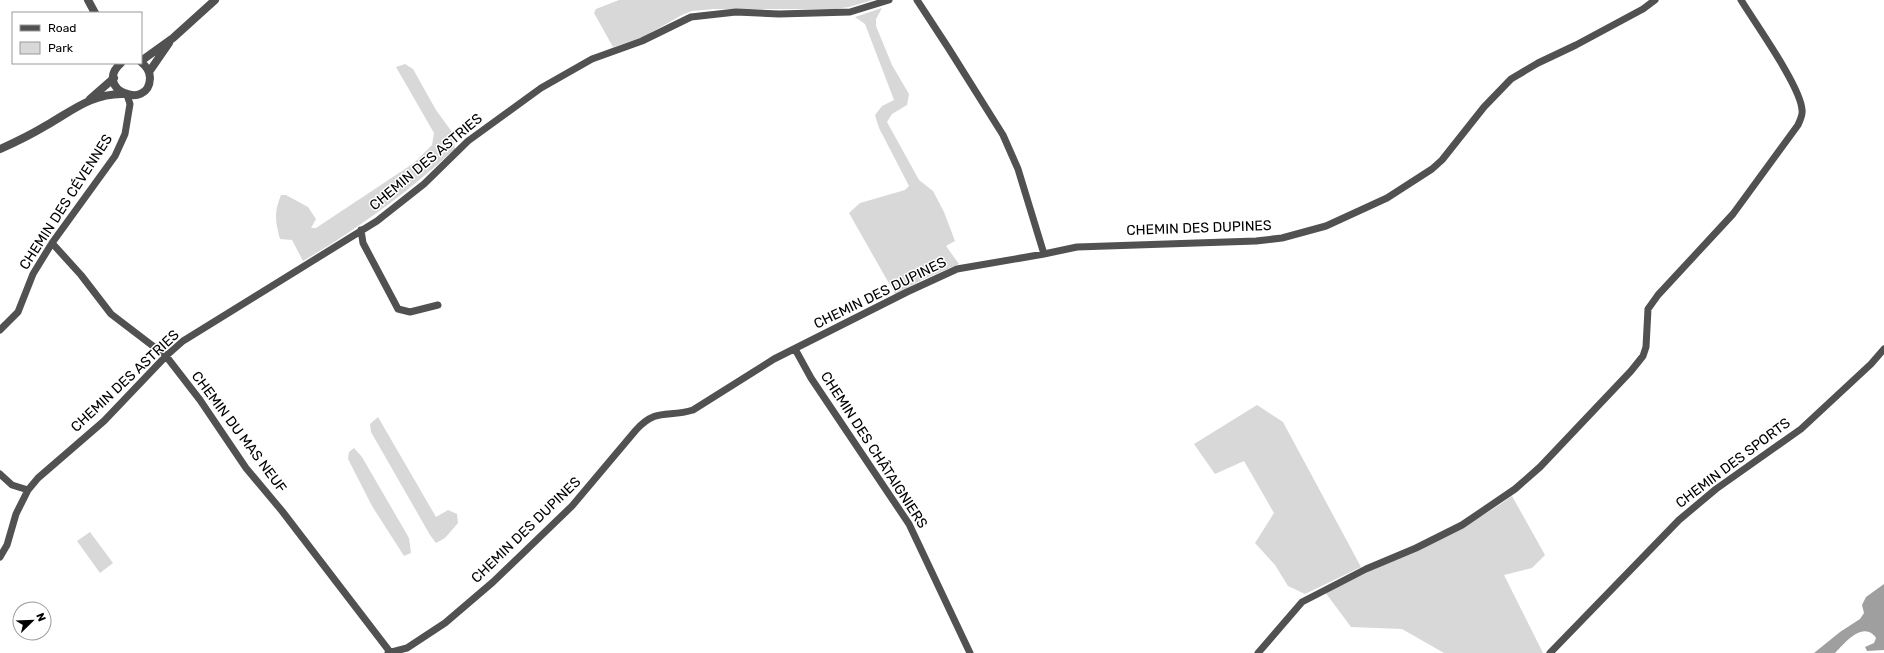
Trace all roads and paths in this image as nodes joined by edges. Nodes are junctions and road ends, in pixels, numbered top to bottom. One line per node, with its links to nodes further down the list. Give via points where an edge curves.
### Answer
1 (82, 0): 8 (street)
2 (88, 0): 9 (street)
3 (215, 0): 10 (street)
4 (889, 0): 18 (street, CHEMIN DES ASTRIES, via 850,12 736,12 690,17 642,41 592,59 541,88 468,141 424,184)
5 (916, 0): 20 (street, via 950,49 1003,135 1018,169)
6 (1655, 0): 20 (street, CHEMIN DES DUPINES, via 1643,9 1511,79 1432,169 1388,198 1326,226 1282,238 1076,247)
7 (1741, 0): 31 (street, via 1792,83 1801,101 1803,112 1798,125 1733,214 1658,294 1648,309 1646,347 1643,356 1545,462 1515,489 1462,525 1302,602)
8 (88, 12)
9 (94, 12)
10 (173, 38): 11 (street); 14 (street)
11 (142, 60)
12 (142, 62): 14 (street)
13 (114, 71): 15 (street, via 117,88); 16 (street)
14 (149, 72): 15 (street, via 150,78 146,89)
15 (129, 95): 16 (street, via 112,94); 19 (street, CHEMIN DES CÉVENNES, via 125,134 115,156)
16 (89, 100): 17 (street)
17 (0, 149)
18 (362, 230): 21 (street, via 363,243 398,309 410,312); 25 (street, CHEMIN DES ASTRIES, via 183,341)
19 (52, 243): 22 (street, CHEMIN DES CÉVENNES, via 33,274 18,312); 25 (street, CHEMIN DU MAS NEUF, via 111,314)
20 (1044, 254): 23 (street, CHEMIN DES DUPINES, via 957,269)
21 (438, 306)
22 (0, 330)
23 (795, 349): 29 (street, CHEMIN DES DUPINES, via 774,359 694,410 684,413 662,413 642,423 572,506 493,582 446,622 407,648); 30 (street, CHEMIN DES CHÂTAIGNIERS, via 811,378 909,524)
24 (1884, 349): 32 (street, CHEMIN DES SPORTS, via 1801,429 1716,489 1679,520)
25 (166, 356): 27 (street, CHEMIN DES ASTRIES, via 104,421 38,478); 29 (street, CHEMIN DU MAS NEUF, via 200,400 246,468 282,511)
26 (0, 474): 27 (street, via 12,485)
27 (28, 490): 28 (street, CHEMIN DES ASTRIES)
28 (0, 557)
29 (389, 653)
30 (970, 653)
31 (1258, 653)
32 (1550, 653)

